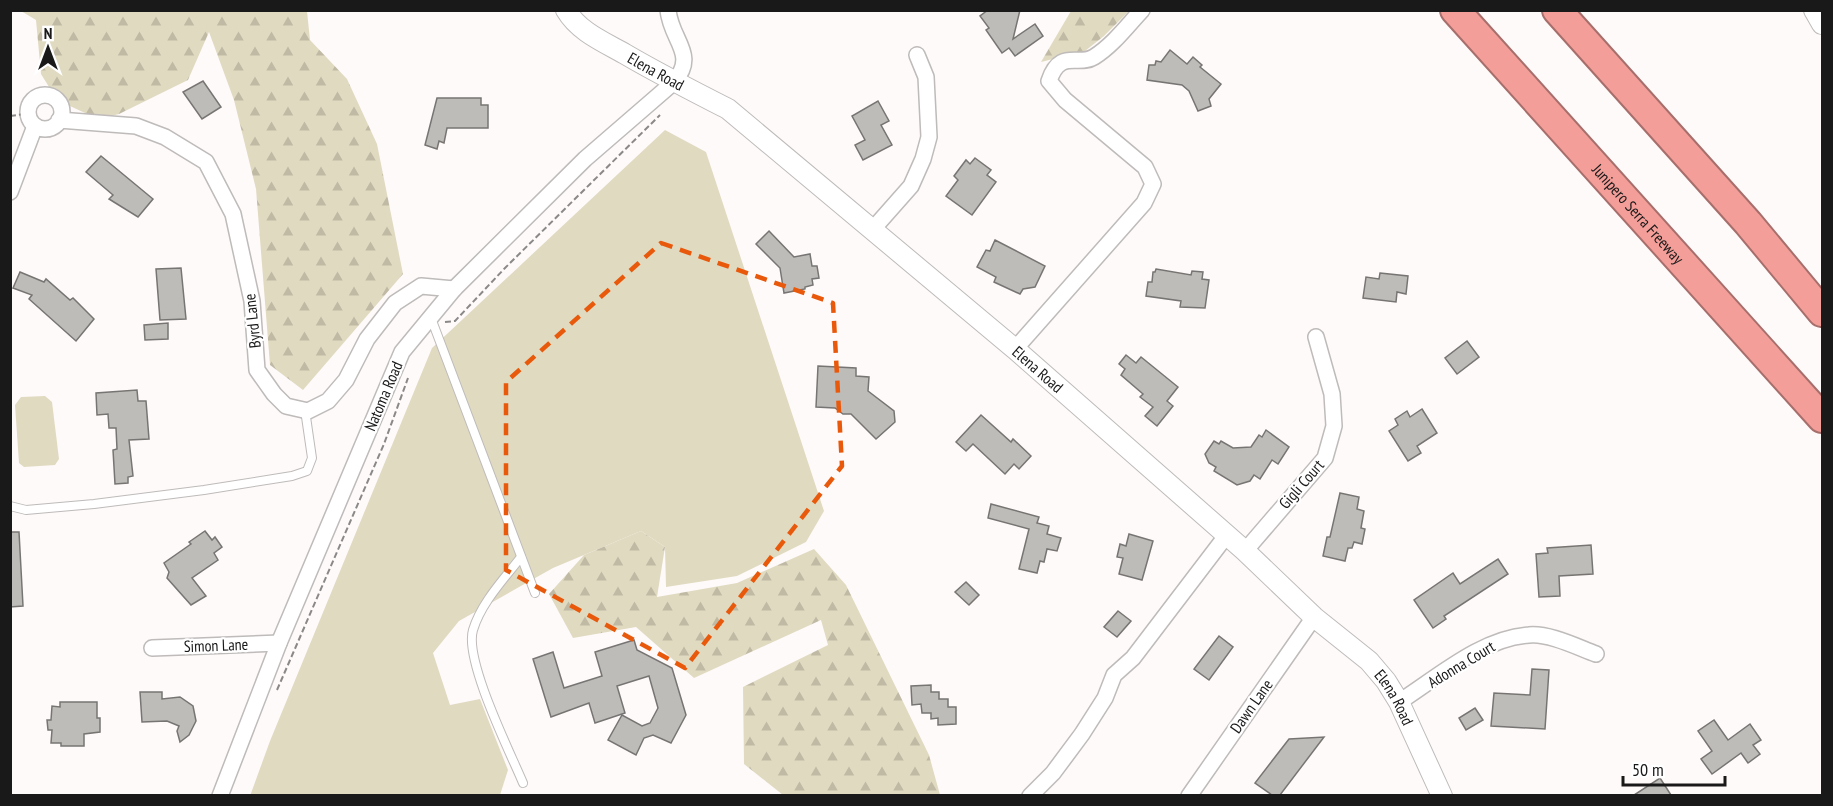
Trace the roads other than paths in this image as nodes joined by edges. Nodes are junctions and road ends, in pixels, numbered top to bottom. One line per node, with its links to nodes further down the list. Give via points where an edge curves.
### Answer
1 (566, 10): 9 (street, Elena Road, via 575,24 590,35)
2 (668, 10): 9 (street, via 685,63)
3 (1142, 10): 18 (street, via 1092,58 1066,60 1052,70 1049,81 1065,100 1145,167 1153,184 1144,203)
4 (1455, 10): 20 (highway, Junipero Serra Freeway)
5 (1557, 10): 15 (highway)
6 (1815, 10): 7 (street)
7 (1822, 24)
8 (917, 55): 13 (street, via 926,77 929,137 911,186)
9 (674, 82): 13 (street, Elena Road, via 728,109); 14 (street, Natoma Road, via 585,159)
10 (59, 120): 11 (street, Byrd Lane, via 46,129); 11 (street, via 60,104 52,97 37,97 28,109); 19 (street, Byrd Lane, via 136,126 165,137 206,162 233,213 252,301 257,370 286,406)
11 (35, 126): 12 (street)
12 (10, 192)
13 (873, 229): 18 (street, Elena Road)
14 (454, 289): 16 (street, Natoma Road); 19 (street, via 421,286 395,303 367,339 346,380 328,401)
15 (1822, 312)
16 (432, 321): 24 (lane); 27 (street, Natoma Road, via 402,352)
17 (1316, 337): 23 (street, Gigli Court, via 1332,394 1334,426 1325,458)
18 (1014, 349): 22 (street, Elena Road)
19 (304, 410): 21 (lane, via 312,458 307,471 292,476 94,504 26,510)
20 (1822, 418)
21 (10, 506)
22 (1226, 536): 23 (street, Elena Road); 33 (street, via 1133,658 1114,675 1105,698 1082,734 1053,773)
23 (1245, 551): 26 (street, Elena Road)
24 (521, 557): 25 (lane); 31 (lane, via 487,602 472,631 472,648 479,677)
25 (535, 593)
26 (1314, 617): 30 (street, Elena Road, via 1369,661); 34 (street, Dawn Lane)
27 (279, 643): 28 (street, Simon Lane); 32 (street, Natoma Road)
28 (152, 648)
29 (1596, 654): 30 (street, Adonna Court, via 1531,634 1491,643)
30 (1399, 702): 35 (street, Elena Road)
31 (523, 783)
32 (220, 795)
33 (1030, 795)
34 (1189, 795)
35 (1442, 795)

